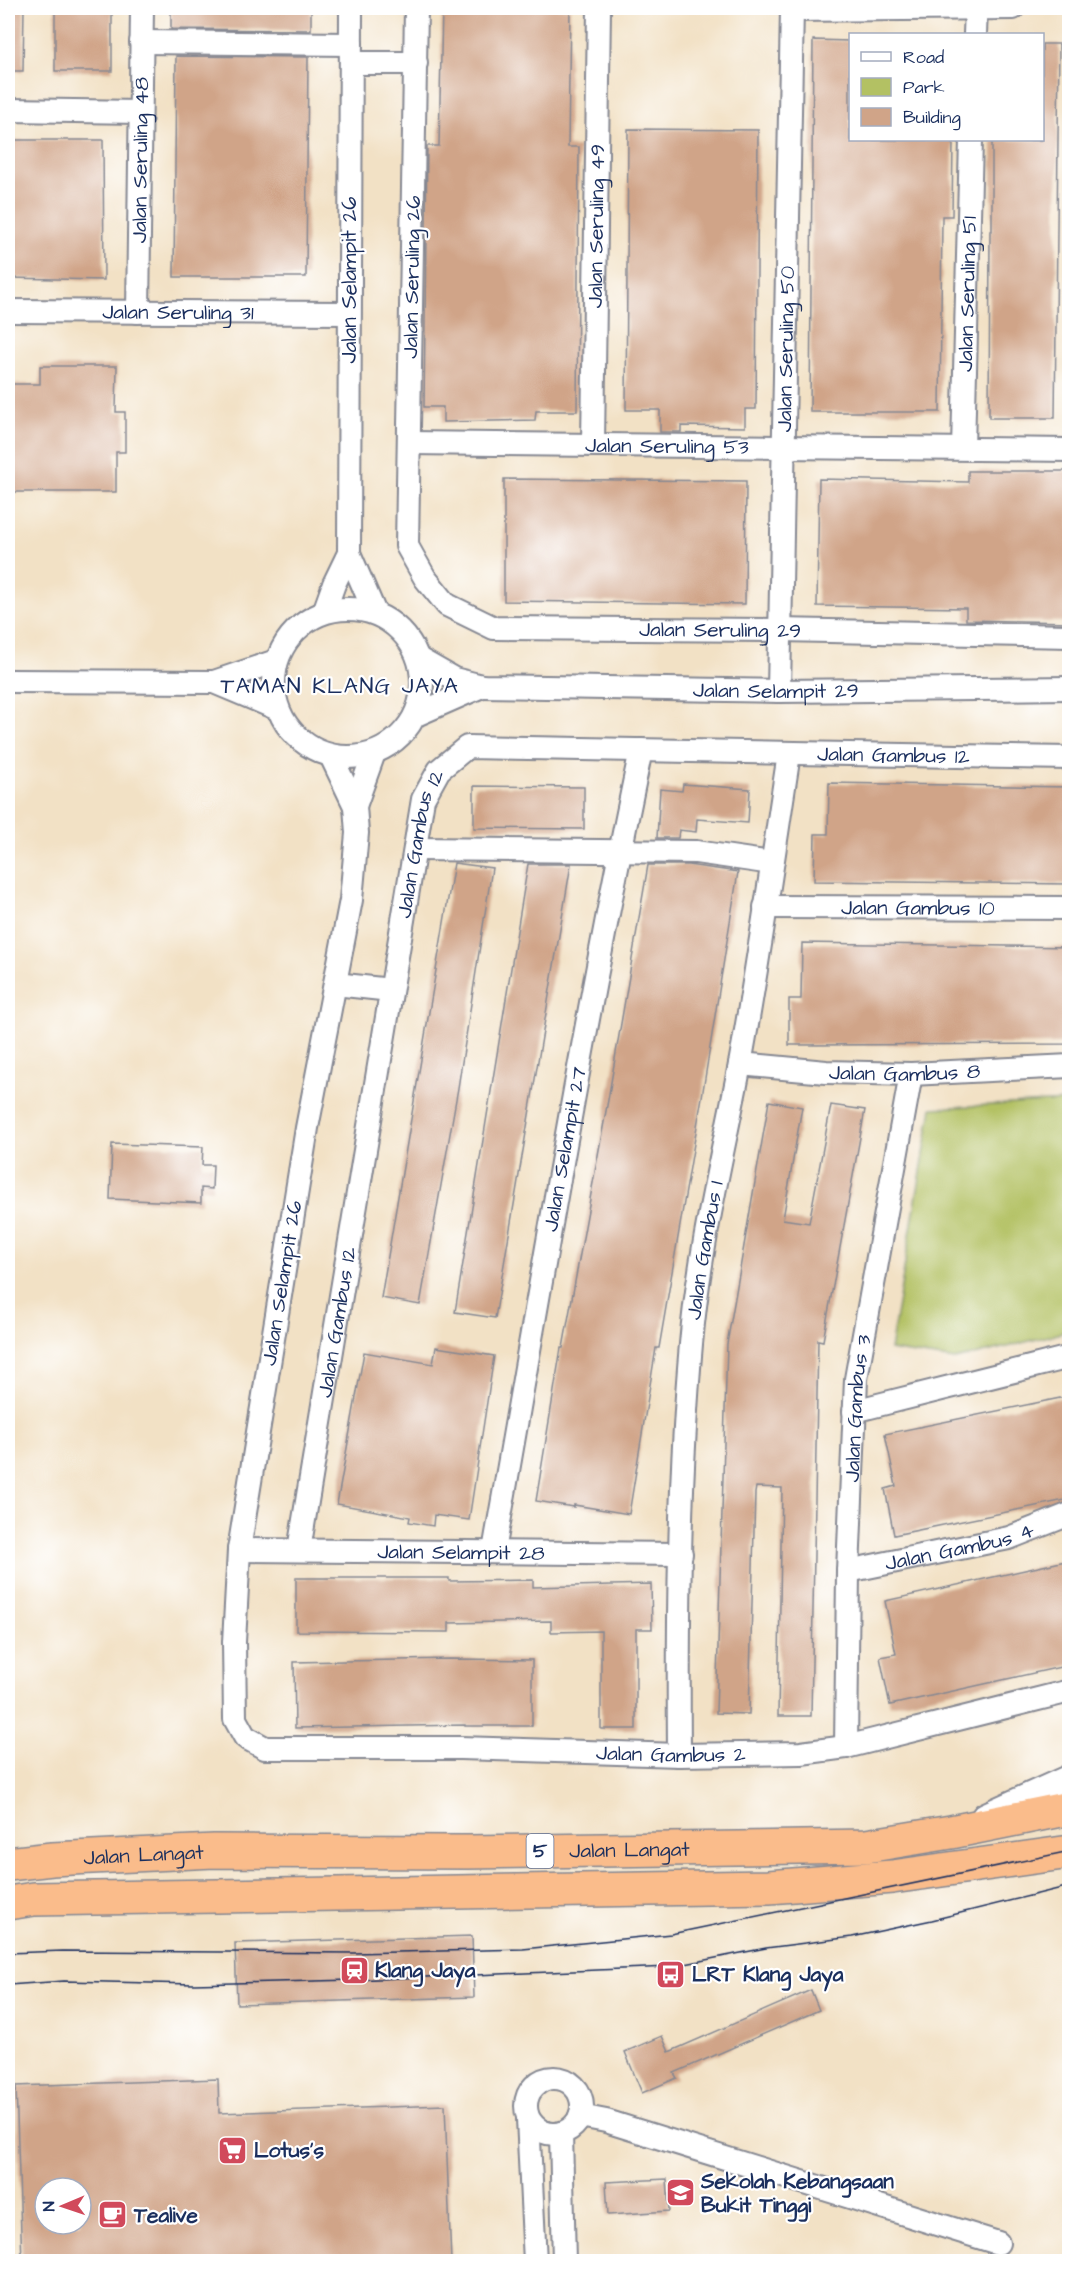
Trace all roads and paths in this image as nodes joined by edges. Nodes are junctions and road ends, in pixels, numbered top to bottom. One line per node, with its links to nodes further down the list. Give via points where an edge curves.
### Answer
1 (142, 8): 9 (street, Jalan Seruling 48)
2 (351, 8): 10 (street, Jalan Selampit 26)
3 (416, 8): 11 (street, Jalan Seruling 26)
4 (599, 8): 19 (street, Jalan Seruling 49)
5 (1013, 8): 7 (street)
6 (792, 9): 7 (street); 20 (street, Jalan Seruling 50)
7 (976, 9): 8 (street)
8 (975, 33)
9 (141, 42): 10 (street); 13 (street, Jalan Seruling 48)
10 (351, 53): 11 (street); 17 (street, Jalan Selampit 26)
11 (416, 63): 18 (street, Jalan Seruling 26)
12 (8, 110): 13 (street)
13 (140, 112): 16 (street, Jalan Seruling 48)
14 (971, 141): 21 (street, Jalan Seruling 51)
15 (8, 310): 16 (street, Jalan Seruling 31)
16 (138, 312): 17 (street, Jalan Seruling 31)
17 (349, 313): 24 (street, Jalan Selampit 26)
18 (408, 442): 19 (street, Jalan Seruling 53); 23 (street, Jalan Seruling 26)
19 (592, 444): 20 (street, Jalan Seruling 53)
20 (784, 447): 21 (street, Jalan Seruling 53); 27 (street, Jalan Seruling 50)
21 (963, 448): 22 (street, Jalan Seruling 53)
22 (1070, 450)
23 (407, 546): 27 (street, Jalan Seruling 29, via 425,578 447,605 494,628)
24 (349, 553): 25 (street, Jalan Selampit 26); 26 (street, Jalan Selampit 26)
25 (324, 612): 26 (street, via 341,608); 30 (street, via 303,623 286,640)
26 (375, 613): 29 (street, via 394,623 409,639)
27 (780, 630): 28 (street, Jalan Seruling 29); 35 (street, Jalan Seruling 50)
28 (1070, 636)
29 (418, 659): 33 (street, Jalan Selampit 29, via 454,679); 37 (street, via 423,677)
30 (276, 661): 32 (street); 36 (street, via 273,685)
31 (8, 681): 32 (street)
32 (214, 682): 36 (street)
33 (482, 686): 35 (street, Jalan Selampit 29); 37 (street, Jalan Selampit 29)
34 (1070, 688): 35 (street, Jalan Selampit 29)
35 (779, 691)
36 (278, 709): 41 (street, via 298,739)
37 (416, 715): 39 (street, via 391,744)
38 (641, 750): 40 (street, Jalan Gambus 12); 44 (street, Jalan Gambus 12, via 467,747 439,770 423,799); 45 (street, Jalan Selampit 27)
39 (374, 753): 41 (street, via 352,758); 43 (street, Jalan Selampit 26)
40 (789, 754): 42 (street, Jalan Gambus 12); 46 (street, Jalan Gambus 1)
41 (331, 756): 43 (street, Jalan Selampit 26)
42 (1070, 758)
43 (356, 806): 49 (street, Jalan Selampit 26, via 351,900)
44 (415, 849): 45 (street); 50 (street, Jalan Gambus 12)
45 (620, 850): 46 (street, via 696,852); 59 (street, Jalan Selampit 27)
46 (772, 863): 47 (street, Jalan Gambus 1)
47 (765, 907): 48 (street, Jalan Gambus 10); 51 (street, Jalan Gambus 1)
48 (1070, 908)
49 (335, 984): 50 (street); 57 (street, Jalan Selampit 26)
50 (391, 990): 58 (street, Jalan Gambus 12)
51 (740, 1064): 53 (street, Jalan Gambus 8); 60 (street, Jalan Gambus 1, via 700,1265 685,1436)
52 (1070, 1066): 53 (street, Jalan Gambus 8)
53 (911, 1074): 55 (street, Jalan Gambus 3, via 859,1356)
54 (1070, 1358): 55 (street)
55 (854, 1411): 61 (street, Jalan Gambus 3)
56 (1070, 1514): 61 (street, Jalan Gambus 4, via 1009,1538)
57 (239, 1550): 58 (street, Jalan Selampit 28); 64 (street, Jalan Selampit 26, via 235,1719 245,1737)
58 (300, 1550): 59 (street, Jalan Selampit 28)
59 (495, 1551): 60 (street, Jalan Selampit 28)
60 (681, 1554): 65 (street, Jalan Gambus 1)
61 (848, 1571): 63 (street, Jalan Gambus 3)
62 (1070, 1691): 63 (street, Jalan Gambus 2)
63 (846, 1747): 65 (street, Jalan Gambus 2, via 801,1753)
64 (265, 1748): 65 (street, Jalan Gambus 2, via 460,1748)
65 (679, 1755)
66 (1070, 1779): 68 (street)
67 (1070, 1808): 68 (highway, Jalan Langat / 5)
68 (951, 1832): 70 (highway, Jalan Langat / 5, via 866,1846 214,1851)
69 (1070, 1852): 71 (highway, Jalan Langat / 5, via 892,1877 769,1887 34,1899)
70 (8, 1864)
71 (8, 1903)
72 (580, 2116): 73 (street, via 579,2094 572,2085 552,2078 532,2088 525,2108); 74 (street, via 575,2125); 75 (street)
73 (528, 2119): 74 (street, via 544,2133); 76 (street)
74 (561, 2133): 77 (street)
75 (998, 2244)
76 (535, 2262)
77 (564, 2262)

